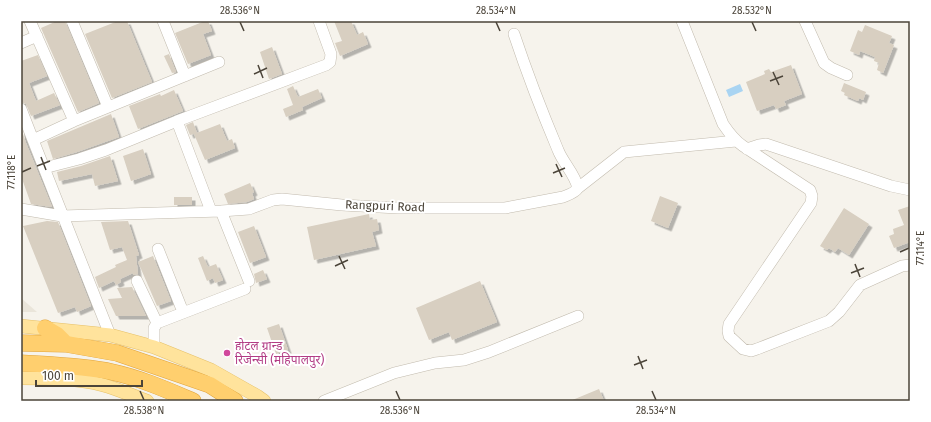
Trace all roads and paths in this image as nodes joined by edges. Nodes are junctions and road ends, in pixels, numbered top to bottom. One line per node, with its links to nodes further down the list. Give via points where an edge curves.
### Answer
1 (30, 21): 8 (street)
2 (72, 21): 13 (street)
3 (163, 21): 12 (street)
4 (318, 21): 16 (street, via 331,54 330,62)
5 (682, 21): 18 (street, via 723,124)
6 (805, 21): 11 (street, via 824,63)
7 (514, 34): 21 (street, via 558,149)
8 (37, 36): 9 (street); 15 (street)
9 (21, 43)
10 (219, 62): 12 (street)
11 (847, 75)
12 (185, 76): 13 (street)
13 (108, 107): 15 (street)
14 (21, 109): 17 (street)
15 (74, 121): 17 (street)
16 (177, 121): 20 (street, via 106,150); 24 (street)
17 (33, 140): 20 (street)
18 (736, 141): 19 (street); 21 (street, Rangpuri Road, via 624,152)
19 (747, 149): 22 (street, via 766,144 890,186); 27 (street, via 810,190 812,196 811,203 729,324 729,336 743,349 757,350 829,321 860,285 902,266)
20 (44, 168): 25 (street)
21 (578, 188): 24 (street, Rangpuri Road, via 563,197 505,208 391,207 280,199 252,208)
22 (910, 190)
23 (21, 210): 25 (street, Rangpuri Road)
24 (216, 211): 25 (street, Rangpuri Road); 29 (street, via 247,285)
25 (62, 216): 34 (street)
26 (158, 249): 29 (street)
27 (910, 265)
28 (137, 281): 31 (street)
29 (183, 312): 31 (street)
30 (578, 316): 44 (street, via 489,352 464,360 435,363 394,373)
31 (157, 323): 37 (street, via 154,328)
32 (21, 326): 33 (main road)
33 (46, 328): 34 (main road); 36 (highway)
34 (110, 335): 37 (main road)
35 (21, 343): 36 (highway)
36 (66, 344): 42 (highway, via 117,353 163,368 210,385)
37 (154, 347): 43 (main road, via 211,370)
38 (21, 363): 41 (highway, via 112,372)
39 (21, 378): 40 (main road, via 64,379 92,383 117,389)
40 (147, 401)
41 (193, 401)
42 (235, 401)
43 (264, 401)
44 (324, 401)

